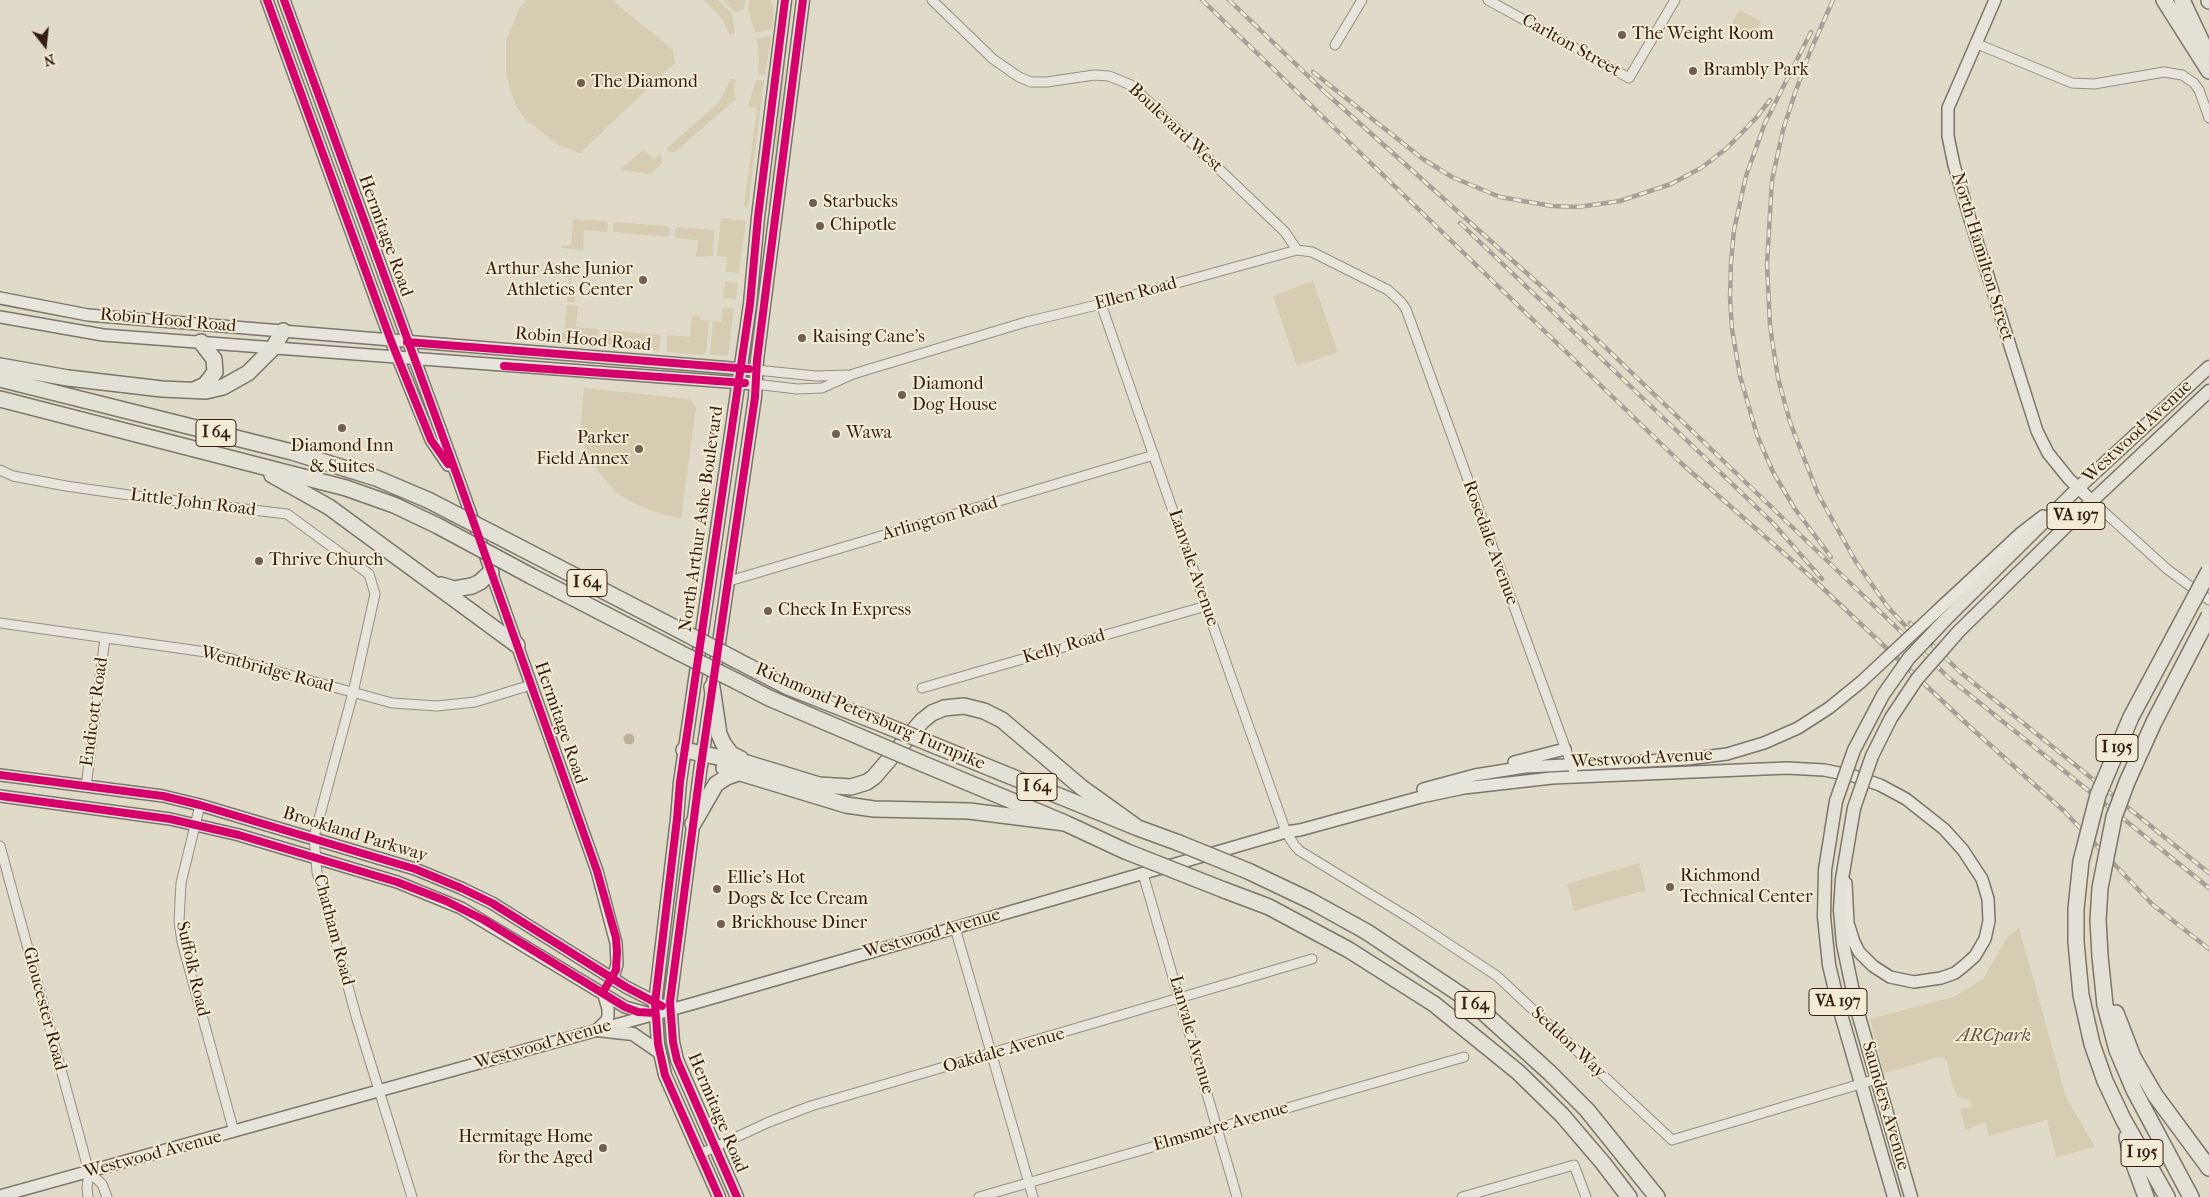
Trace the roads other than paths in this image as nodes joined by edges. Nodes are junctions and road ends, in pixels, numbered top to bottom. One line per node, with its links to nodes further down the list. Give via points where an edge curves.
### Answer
1 (267, 0): 22 (main road, Hermitage Road)
2 (284, 0): 24 (main road, Hermitage Road)
3 (784, 0): 31 (main road, North Arthur Ashe Boulevard)
4 (803, 0): 32 (main road, North Arthur Ashe Boulevard)
5 (932, 0): 17 (street, Boulevard West, via 993,59 1018,77 1031,82 1047,82 1094,75 1108,76 1131,85 1286,232)
6 (1362, 0): 13 (street)
7 (1488, 0): 8 (street, Carlton Street, via 1629,78)
8 (1675, 0)
9 (1995, 0): 12 (main road, North Hamilton Street)
10 (2164, 0): 15 (highway)
11 (2182, 0): 14 (highway)
12 (1975, 43): 16 (street, via 2072,83 2094,84 2164,72 2182,75 2200,90); 46 (main road, North Hamilton Street, via 1948,108 1948,136 1954,165 2037,431 2048,453)
13 (1335, 45)
14 (2209, 58)
15 (2209, 71)
16 (2209, 118)
17 (1297, 250): 19 (street, Ellen Road); 64 (street, Rosedale Avenue, via 1312,252 1380,286 1394,295 1406,309)
18 (0, 298): 21 (main road, Robin Hood Road, via 88,314)
19 (1102, 304): 34 (street, Ellen Road, via 1026,322); 41 (street, Lanvale Avenue)
20 (0, 317): 23 (main road, Robin Hood Road, via 103,335)
21 (283, 331): 22 (main road, Robin Hood Road); 25 (highway)
22 (391, 341): 24 (main road, Robin Hood Road); 26 (main road, Hermitage Road)
23 (201, 342): 25 (main road, Robin Hood Road); 38 (highway, via 214,359 215,372 205,385)
24 (407, 342): 27 (main road, Hermitage Road); 28 (main road, Robin Hood Road)
25 (273, 348): 26 (main road, Robin Hood Road); 38 (highway, via 240,378 214,389)
26 (398, 356): 27 (main road, Robin Hood Road); 44 (main road, Hermitage Road, via 431,440)
27 (413, 357): 33 (main road, Robin Hood Road); 44 (main road, Hermitage Road)
28 (633, 358): 31 (main road, Robin Hood Road); 33 (main road, via 619,363 584,363)
29 (0, 366): 38 (highway, via 77,379)
30 (2209, 367): 46 (main road, Westwood Avenue / VA 197)
31 (741, 368): 32 (main road, Robin Hood Road); 36 (main road, North Arthur Ashe Boulevard)
32 (756, 370): 34 (street, Ellen Road, via 816,376); 37 (main road, North Arthur Ashe Boulevard)
33 (579, 372): 36 (main road, Robin Hood Road)
34 (853, 374): 37 (street, Ellen Road, via 829,386 814,389)
35 (0, 379): 79 (highway, Richmond-Petersburg Turnpike / I 64, bridge, via 292,452 376,478 428,500 788,686)
36 (738, 383): 37 (main road, Robin Hood Road); 45 (main road, North Arthur Ashe Boulevard)
37 (755, 384): 52 (main road, North Arthur Ashe Boulevard, via 744,478)
38 (194, 390)
39 (2209, 391): 47 (main road, Westwood Avenue / VA 197)
40 (0, 399): 42 (highway, Richmond-Petersburg Turnpike / I 64)
41 (1154, 455): 52 (street, Arlington Road); 54 (street, Lanvale Avenue)
42 (244, 461): 51 (highway, via 330,507); 76 (highway, Richmond-Petersburg Turnpike / I 64, bridge, via 346,488 394,505 769,698)
43 (0, 470): 50 (street, Little John Road, via 13,476 66,486 288,514)
44 (459, 481): 49 (main road, Hermitage Road)
45 (722, 487): 52 (main road, via 723,518 717,570); 65 (main road, North Arthur Ashe Boulevard)
46 (2078, 488): 47 (main road, North Hamilton Street); 55 (main road, Westwood Avenue / VA 197)
47 (2092, 501): 53 (street, via 2168,569); 75 (main road, Westwood Avenue / VA 197, bridge, via 1959,631 1923,672 1899,704 1872,756)
48 (2209, 571): 101 (highway, I 195, bridge, via 2131,717 2098,795 2081,861 2076,909 2080,994 2092,1044)
49 (491, 572): 51 (highway, via 480,582 464,588 446,588); 59 (main road, Hermitage Road)
50 (369, 574): 63 (street, Chatham Road, via 375,594)
51 (433, 581): 59 (highway)
52 (726, 582): 61 (main road, North Arthur Ashe Boulevard)
53 (2209, 600)
54 (1206, 606): 62 (street, Kelly Road); 80 (street, Lanvale Avenue)
55 (1942, 615): 67 (main road, Westwood Avenue, bridge, via 1829,708 1781,736 1745,749 1687,759); 99 (main road, VA 197, bridge, via 1883,695 1854,750 1836,801 1825,870 1825,933 1832,980)
56 (2209, 616): 87 (highway, I 195, bridge, via 2154,722 2114,816 2100,888)
57 (0, 623): 58 (street, Wentbridge Road)
58 (105, 638): 63 (street, Wentbridge Road, via 206,652); 72 (street, Endicott Road)
59 (517, 645): 60 (main road, Hermitage Road)
60 (531, 685): 63 (street, Wentbridge Road, via 476,702 437,706 392,703); 89 (main road, Hermitage Road, via 604,894 616,943 617,964)
61 (712, 687): 66 (main road, North Arthur Ashe Boulevard); 68 (highway, via 715,717 723,743)
62 (922, 688)
63 (353, 693): 81 (street, Chatham Road)
64 (1566, 749): 67 (street, Rosedale Avenue); 70 (main road)
65 (684, 754): 66 (highway); 92 (main road, North Arthur Ashe Boulevard)
66 (702, 758): 68 (highway); 77 (main road, North Arthur Ashe Boulevard)
67 (1571, 764): 70 (main road, Westwood Avenue); 71 (street, Rosedale Avenue)
68 (744, 767): 76 (highway, via 846,805 988,813); 77 (highway, via 716,784); 79 (highway, via 828,787 859,785 874,777 932,713 964,706 1002,720 1080,787)
69 (0, 775): 72 (main road, Brookland Parkway)
70 (1475, 775): 80 (main road, Westwood Avenue, via 1295,825)
71 (1575, 776): 80 (main road, Westwood Avenue, via 1450,790); 83 (main road, Westwood Avenue, via 1809,768 1838,772 1880,785 1906,799 1944,828 1982,879 1988,899 1989,921 1985,939 1974,956 1955,973 1928,982 1900,980 1873,966 1859,952 1850,931)
72 (86, 787): 74 (main road, Brookland Parkway, via 162,796)
73 (0, 796): 78 (main road, Brookland Parkway, via 113,810)
74 (200, 805): 78 (street, Suffolk Road); 81 (main road, Brookland Parkway)
75 (1854, 808): 83 (main road, Saunders Avenue / VA 197)
76 (1064, 823): 120 (highway, Richmond-Petersburg Turnpike / I 64, bridge, via 1269,907 1349,950 1434,1004 1518,1072 1562,1116)
77 (693, 824): 93 (main road, North Arthur Ashe Boulevard)
78 (195, 825): 84 (main road, Brookland Parkway); 103 (street, Suffolk Road, via 181,883 182,942)
79 (1138, 828): 121 (highway, Richmond-Petersburg Turnpike / I 64, bridge, via 1248,871 1311,901 1367,932 1473,1004 1587,1110)
80 (1286, 832): 85 (main road, Westwood Avenue); 99 (street, Seddon Way, via 1300,851 1497,976 1672,1140)
81 (314, 837): 84 (street, Chatham Road); 89 (main road, Brookland Parkway, via 415,868 461,888 492,903)
82 (0, 846): 107 (street, Gloucester Road)
83 (1845, 854): 98 (main road, Saunders Avenue / VA 197, via 1840,903 1843,944 1856,1006)
84 (315, 858): 90 (main road, Brookland Parkway, via 397,882 454,905); 100 (street, Chatham Road)
85 (1142, 874): 86 (main road, Westwood Avenue); 91 (street, Lanvale Avenue)
86 (954, 928): 93 (main road, Westwood Avenue); 96 (street)
87 (2100, 956): 106 (highway, via 2133,1057); 126 (highway, I 195, via 2105,1005 2117,1050 2134,1090)
88 (1312, 959): 91 (street, Oakdale Avenue)
89 (613, 978): 92 (main road, Brookland Parkway)
90 (603, 992): 92 (main road, Brookland Parkway, via 635,1011); 94 (main road, via 608,1016)
91 (1181, 999): 96 (street, Oakdale Avenue); 102 (street, Lanvale Avenue)
92 (655, 1008): 93 (main road, Brookland Parkway); 94 (main road, Westwood Avenue); 95 (main road, Hermitage Road)
93 (670, 1009): 104 (main road, Hermitage Road, via 677,1060)
94 (597, 1030): 95 (main road, via 633,1034); 100 (main road, Westwood Avenue)
95 (659, 1052): 105 (main road, Hermitage Road, via 671,1090)
96 (992, 1054): 104 (street, Oakdale Avenue, via 795,1111); 108 (street)
97 (1464, 1057): 102 (street, Elmsmere Avenue)
98 (1877, 1079): 99 (street, Seddon Way); 123 (main road, Saunders Avenue / VA 197)
99 (1861, 1083): 122 (main road, VA 197)
100 (379, 1092): 103 (main road, Westwood Avenue); 113 (street, Chatham Road)
101 (2123, 1119): 124 (highway); 125 (highway, I 195)
102 (1218, 1128): 108 (street, Elmsmere Avenue); 117 (street, Lanvale Avenue)
103 (234, 1132): 107 (main road, Westwood Avenue)
104 (715, 1147): 105 (street, Oakdale Avenue); 110 (main road, Hermitage Road)
105 (700, 1154): 114 (main road, Hermitage Road)
106 (2209, 1168)
107 (89, 1172): 109 (main road, Westwood Avenue); 111 (street, Gloucester Road); 112 (street, Gloucester Road, via 102,1184)
108 (1028, 1183): 115 (street, Elmsmere Avenue); 116 (street)
109 (0, 1196)
110 (735, 1196)
111 (88, 1197)
112 (107, 1197)
113 (412, 1197)
114 (719, 1197)
115 (979, 1197)
116 (1033, 1197)
117 (1237, 1197)
118 (1462, 1197): 119 (street, via 1574,1165)
119 (1586, 1197)
120 (1628, 1197)
121 (1657, 1197)
122 (1894, 1197)
123 (1911, 1197)
124 (2146, 1197)
125 (2166, 1197)
126 (2191, 1197)

